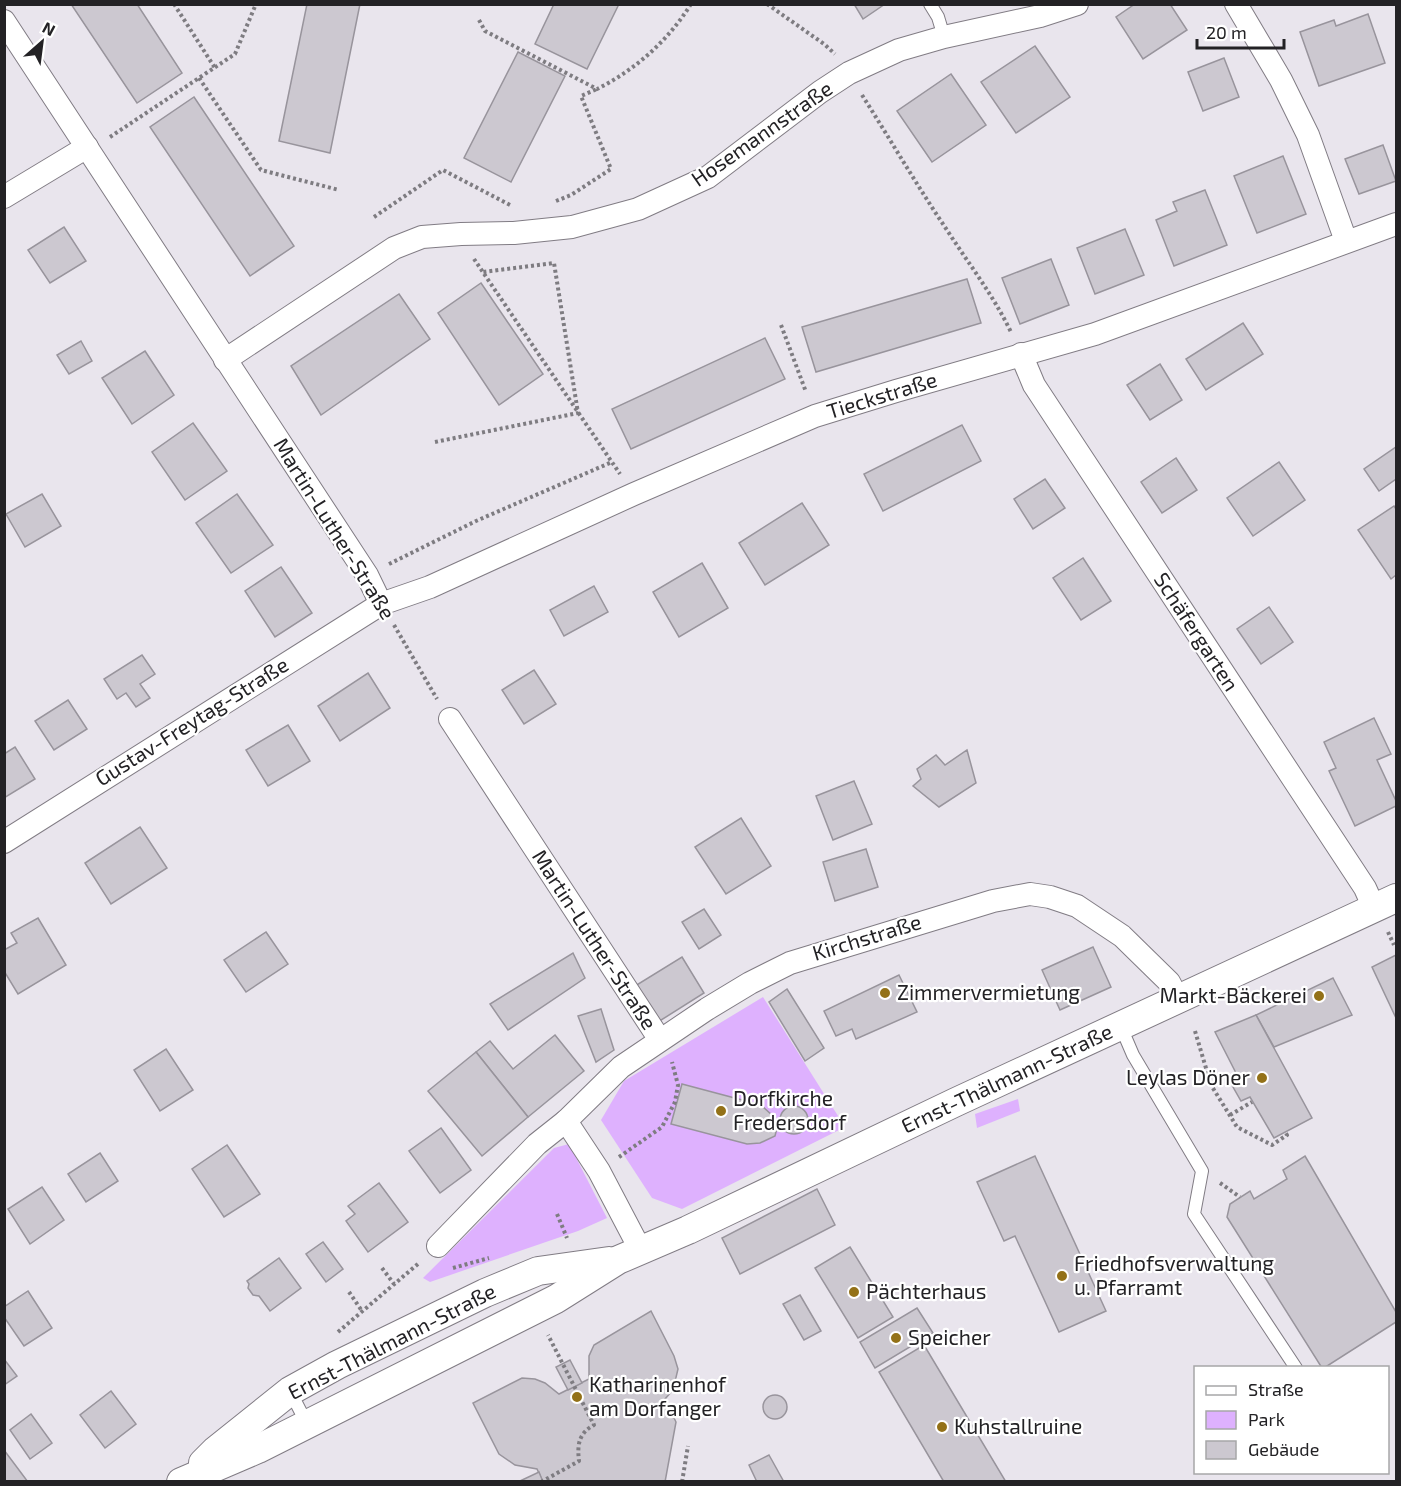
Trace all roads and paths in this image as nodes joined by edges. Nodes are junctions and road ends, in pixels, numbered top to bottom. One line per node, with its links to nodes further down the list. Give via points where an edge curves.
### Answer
1 (174, 4): 11 (path)
2 (256, 4): 11 (path, via 235,54)
3 (691, 4): 14 (path, via 652,51 620,78)
4 (767, 4): 12 (path, via 824,44)
5 (930, 4): 10 (lane)
6 (1077, 4): 10 (street, Hosemannstraße)
7 (1236, 4): 23 (street, via 1308,135)
8 (479, 20): 14 (path, via 486,31)
9 (4, 21): 15 (street, Martin-Luther-Straße)
10 (944, 37): 12 (street, Hosemannstraße, via 899,50)
11 (215, 68): 13 (path)
12 (849, 73): 22 (street, Hosemannstraße, via 708,177 638,209 572,228); 26 (path, via 1001,312)
13 (199, 78): 15 (path); 16 (path, via 261,170)
14 (597, 89): 18 (path, via 581,96 611,169)
15 (88, 149): 17 (street); 27 (street, Martin-Luther-Straße)
16 (339, 190)
17 (4, 197)
18 (551, 203)
19 (521, 210): 20 (path, via 443,170)
20 (374, 217)
21 (1396, 224): 23 (street, Tieckstraße)
22 (461, 234): 24 (path); 27 (street, Hosemannstraße, via 422,237 394,248)
23 (1346, 242): 26 (street, Tieckstraße, via 1095,334)
24 (483, 272): 28 (path); 28 (path, via 554,262)
25 (781, 325): 29 (path)
26 (1021, 354): 29 (street, Tieckstraße); 37 (street, Schäfergarten, via 1034,385 1230,686 1365,888)
27 (225, 360): 33 (street, Martin-Luther-Straße)
28 (578, 413): 30 (path); 31 (path)
29 (815, 416): 32 (street, Tieckstraße)
30 (435, 442)
31 (612, 462): 32 (path); 33 (path, via 476,521)
32 (634, 494): 34 (street, Tieckstraße, via 430,587)
33 (367, 575): 34 (street, Martin-Luther-Straße)
34 (381, 604): 35 (path, Martin-Luther-Straße); 36 (street, Gustav-Freytag-Straße)
35 (450, 719): 41 (street, Martin-Luther-Straße)
36 (4, 842)
37 (1385, 903): 38 (street, Ernst-Thälmann-Straße)
38 (1178, 999): 39 (street, Ernst-Thälmann-Straße); 41 (street, Kirchstraße, via 1169,982 1122,936 1077,906 1030,894 993,901 790,963 750,983)
39 (1121, 1027): 49 (street, Ernst-Thälmann-Straße); 59 (lane, via 1133,1055 1202,1171 1194,1214)
40 (1195, 1031): 43 (path, via 1212,1085)
41 (660, 1040): 44 (street, Kirchstraße, via 621,1067); 46 (path, via 674,1064 678,1085 675,1102 662,1127)
42 (1252, 1102): 43 (path)
43 (1230, 1115): 45 (path, via 1237,1127 1272,1145 1287,1135)
44 (567, 1121): 46 (street); 50 (street, Kirchstraße, via 537,1144)
45 (1285, 1132)
46 (599, 1171): 49 (street)
47 (557, 1214): 48 (path)
48 (571, 1247)
49 (630, 1255): 60 (street, Ernst-Thälmann-Straße, via 538,1271 485,1293); 61 (street, Ernst-Thälmann-Straße, via 556,1299)
50 (432, 1256): 54 (path)
51 (497, 1259): 53 (path, via 477,1260)
52 (382, 1268): 54 (path)
53 (446, 1270)
54 (394, 1284): 56 (path)
55 (349, 1293): 56 (path)
56 (362, 1311): 58 (path)
57 (544, 1329): 64 (path, via 594,1425 580,1439 579,1461)
58 (335, 1335)
59 (1295, 1366)
60 (290, 1391): 61 (lane); 63 (street, Ernst-Thälmann-Straße, via 214,1451)
61 (307, 1424): 63 (street, Ernst-Thälmann-Straße)
62 (688, 1446): 65 (path)
63 (186, 1479)
64 (541, 1482)
65 (682, 1482)

